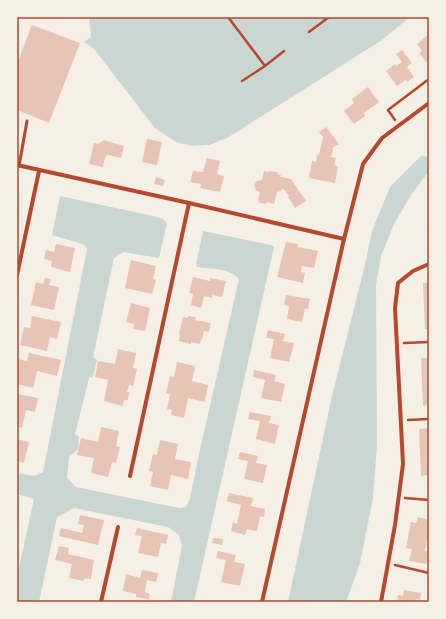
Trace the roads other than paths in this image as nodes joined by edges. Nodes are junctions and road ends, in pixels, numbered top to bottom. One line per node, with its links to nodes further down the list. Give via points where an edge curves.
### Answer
1 (429, 103): 6 (street, via 382,138 363,164)
2 (27, 121): 3 (lane)
3 (18, 166): 4 (street)
4 (38, 170): 5 (street); 8 (street)
5 (189, 203): 6 (street); 9 (street)
6 (344, 239): 12 (street)
7 (429, 264): 13 (street, via 413,271 398,283 395,308 403,464)
8 (17, 275)
9 (130, 476)
10 (118, 527): 11 (street)
11 (101, 602)
12 (262, 602)
13 (381, 602)

